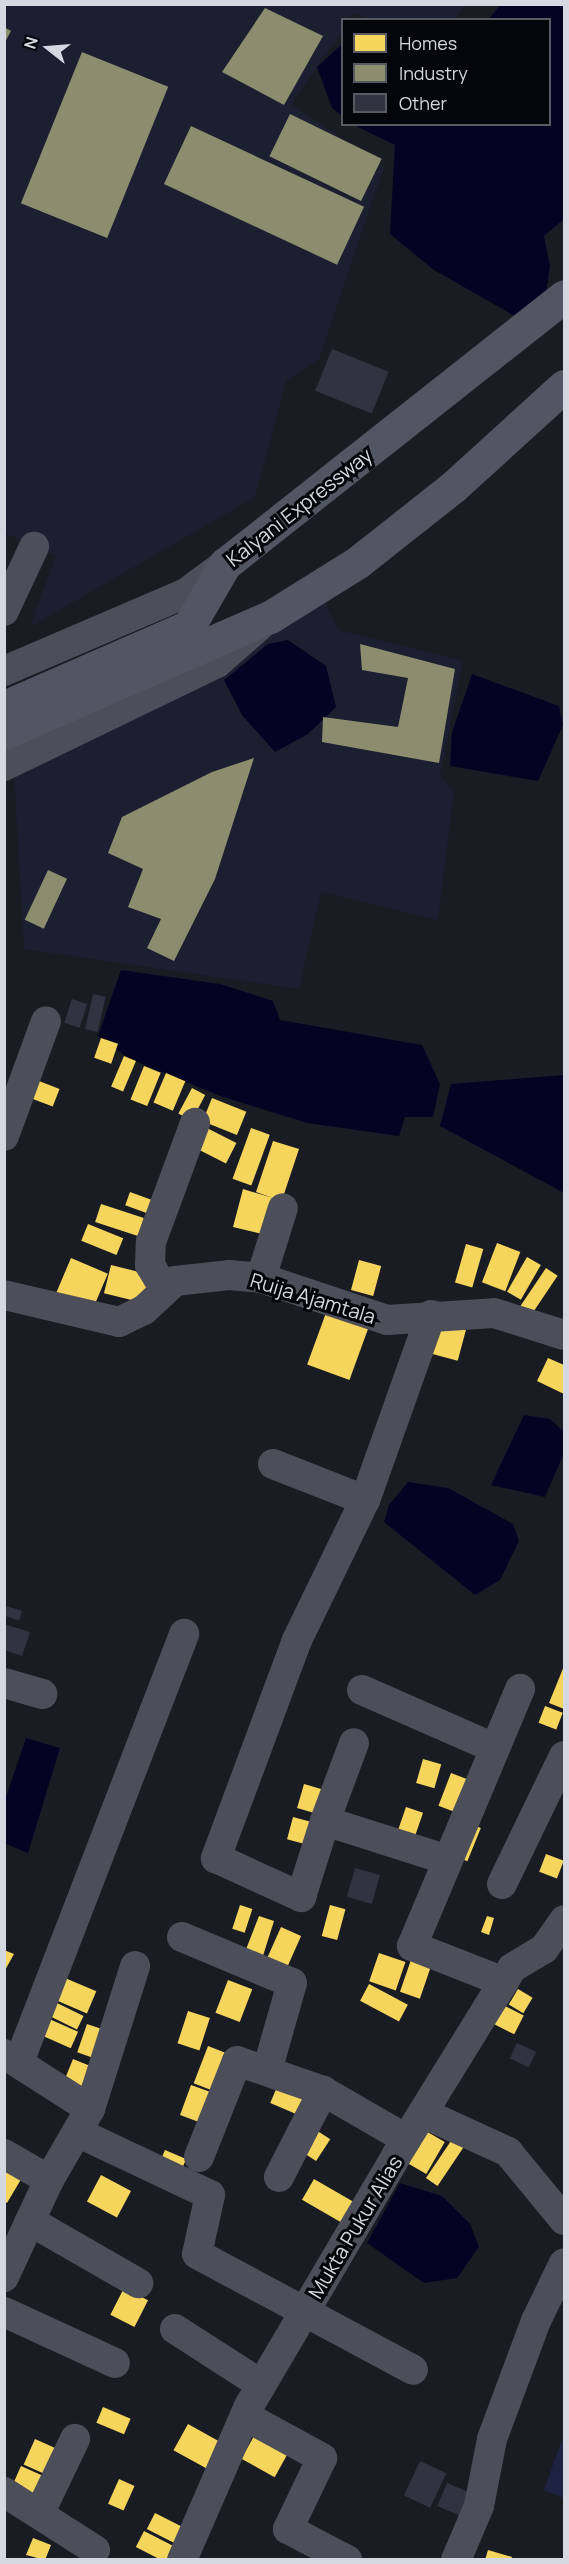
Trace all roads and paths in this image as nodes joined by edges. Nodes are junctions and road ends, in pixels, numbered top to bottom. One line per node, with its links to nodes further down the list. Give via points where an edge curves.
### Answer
1 (564, 296): 4 (highway, Kalyani Expressway)
2 (564, 386): 6 (highway, via 375,549)
3 (34, 547): 5 (street)
4 (225, 564): 7 (street, Kalyani Expressway, via 186,593); 8 (highway, via 189,626)
5 (4, 611)
6 (270, 617): 9 (highway, via 162,668); 10 (street, via 217,663)
7 (4, 671)
8 (4, 707)
9 (4, 733)
10 (4, 766)
11 (46, 1021): 13 (street)
12 (195, 1123): 16 (street, via 151,1242 150,1264)
13 (5, 1134)
14 (283, 1208): 15 (street)
15 (261, 1278): 16 (street, Ruija Ajamtala, via 175,1281); 18 (street, Ruija Ajamtala, via 387,1320)
16 (165, 1290): 17 (street, Ruija Ajamtala, via 144,1310 119,1322)
17 (4, 1295)
18 (431, 1315): 19 (street, Ruija Ajamtala, via 494,1313); 21 (street)
19 (564, 1335)
20 (273, 1464): 21 (street)
21 (365, 1500): 30 (street, via 297,1640 216,1858 301,1897)
22 (184, 1634): 37 (street)
23 (4, 1683): 26 (street)
24 (520, 1689): 28 (street)
25 (362, 1690): 28 (street)
26 (42, 1694)
27 (354, 1743): 30 (street)
28 (494, 1748): 31 (street)
29 (564, 1756): 32 (street)
30 (325, 1821): 31 (street)
31 (445, 1859): 36 (street, via 412,1946)
32 (502, 1884)
33 (564, 1920): 36 (street, Mukta Pukur Alias, via 544,1948 512,1968)
34 (182, 1937): 38 (street, via 292,1983)
35 (135, 1966): 41 (street)
36 (504, 1982): 40 (street, Mukta Pukur Alias)
37 (12, 2058): 41 (street)
38 (267, 2072): 39 (street); 44 (street, via 237,2061)
39 (323, 2091): 42 (street); 45 (street)
40 (423, 2113): 42 (street, Mukta Pukur Alias); 47 (street, via 508,2152)
41 (85, 2121): 46 (street); 53 (street, via 210,2195 197,2254)
42 (406, 2139): 53 (street, Mukta Pukur Alias)
43 (4, 2154): 46 (street)
44 (199, 2157)
45 (279, 2177)
46 (49, 2180): 48 (street)
47 (564, 2220)
48 (30, 2221): 50 (street); 51 (street)
49 (564, 2263): 65 (street, via 536,2321 492,2439 478,2506)
50 (4, 2277)
51 (138, 2283)
52 (4, 2312): 55 (street)
53 (304, 2312): 56 (street); 57 (street, Mukta Pukur Alias)
54 (175, 2329): 57 (street)
55 (115, 2363)
56 (413, 2370)
57 (262, 2385): 58 (street, Mukta Pukur Alias)
58 (245, 2416): 63 (street, Mukta Pukur Alias); 64 (street, via 322,2458 288,2529)
59 (75, 2439): 61 (street)
60 (4, 2492): 61 (street)
61 (41, 2510): 62 (street)
62 (95, 2550)
63 (182, 2559)
64 (347, 2559)
65 (456, 2559)

